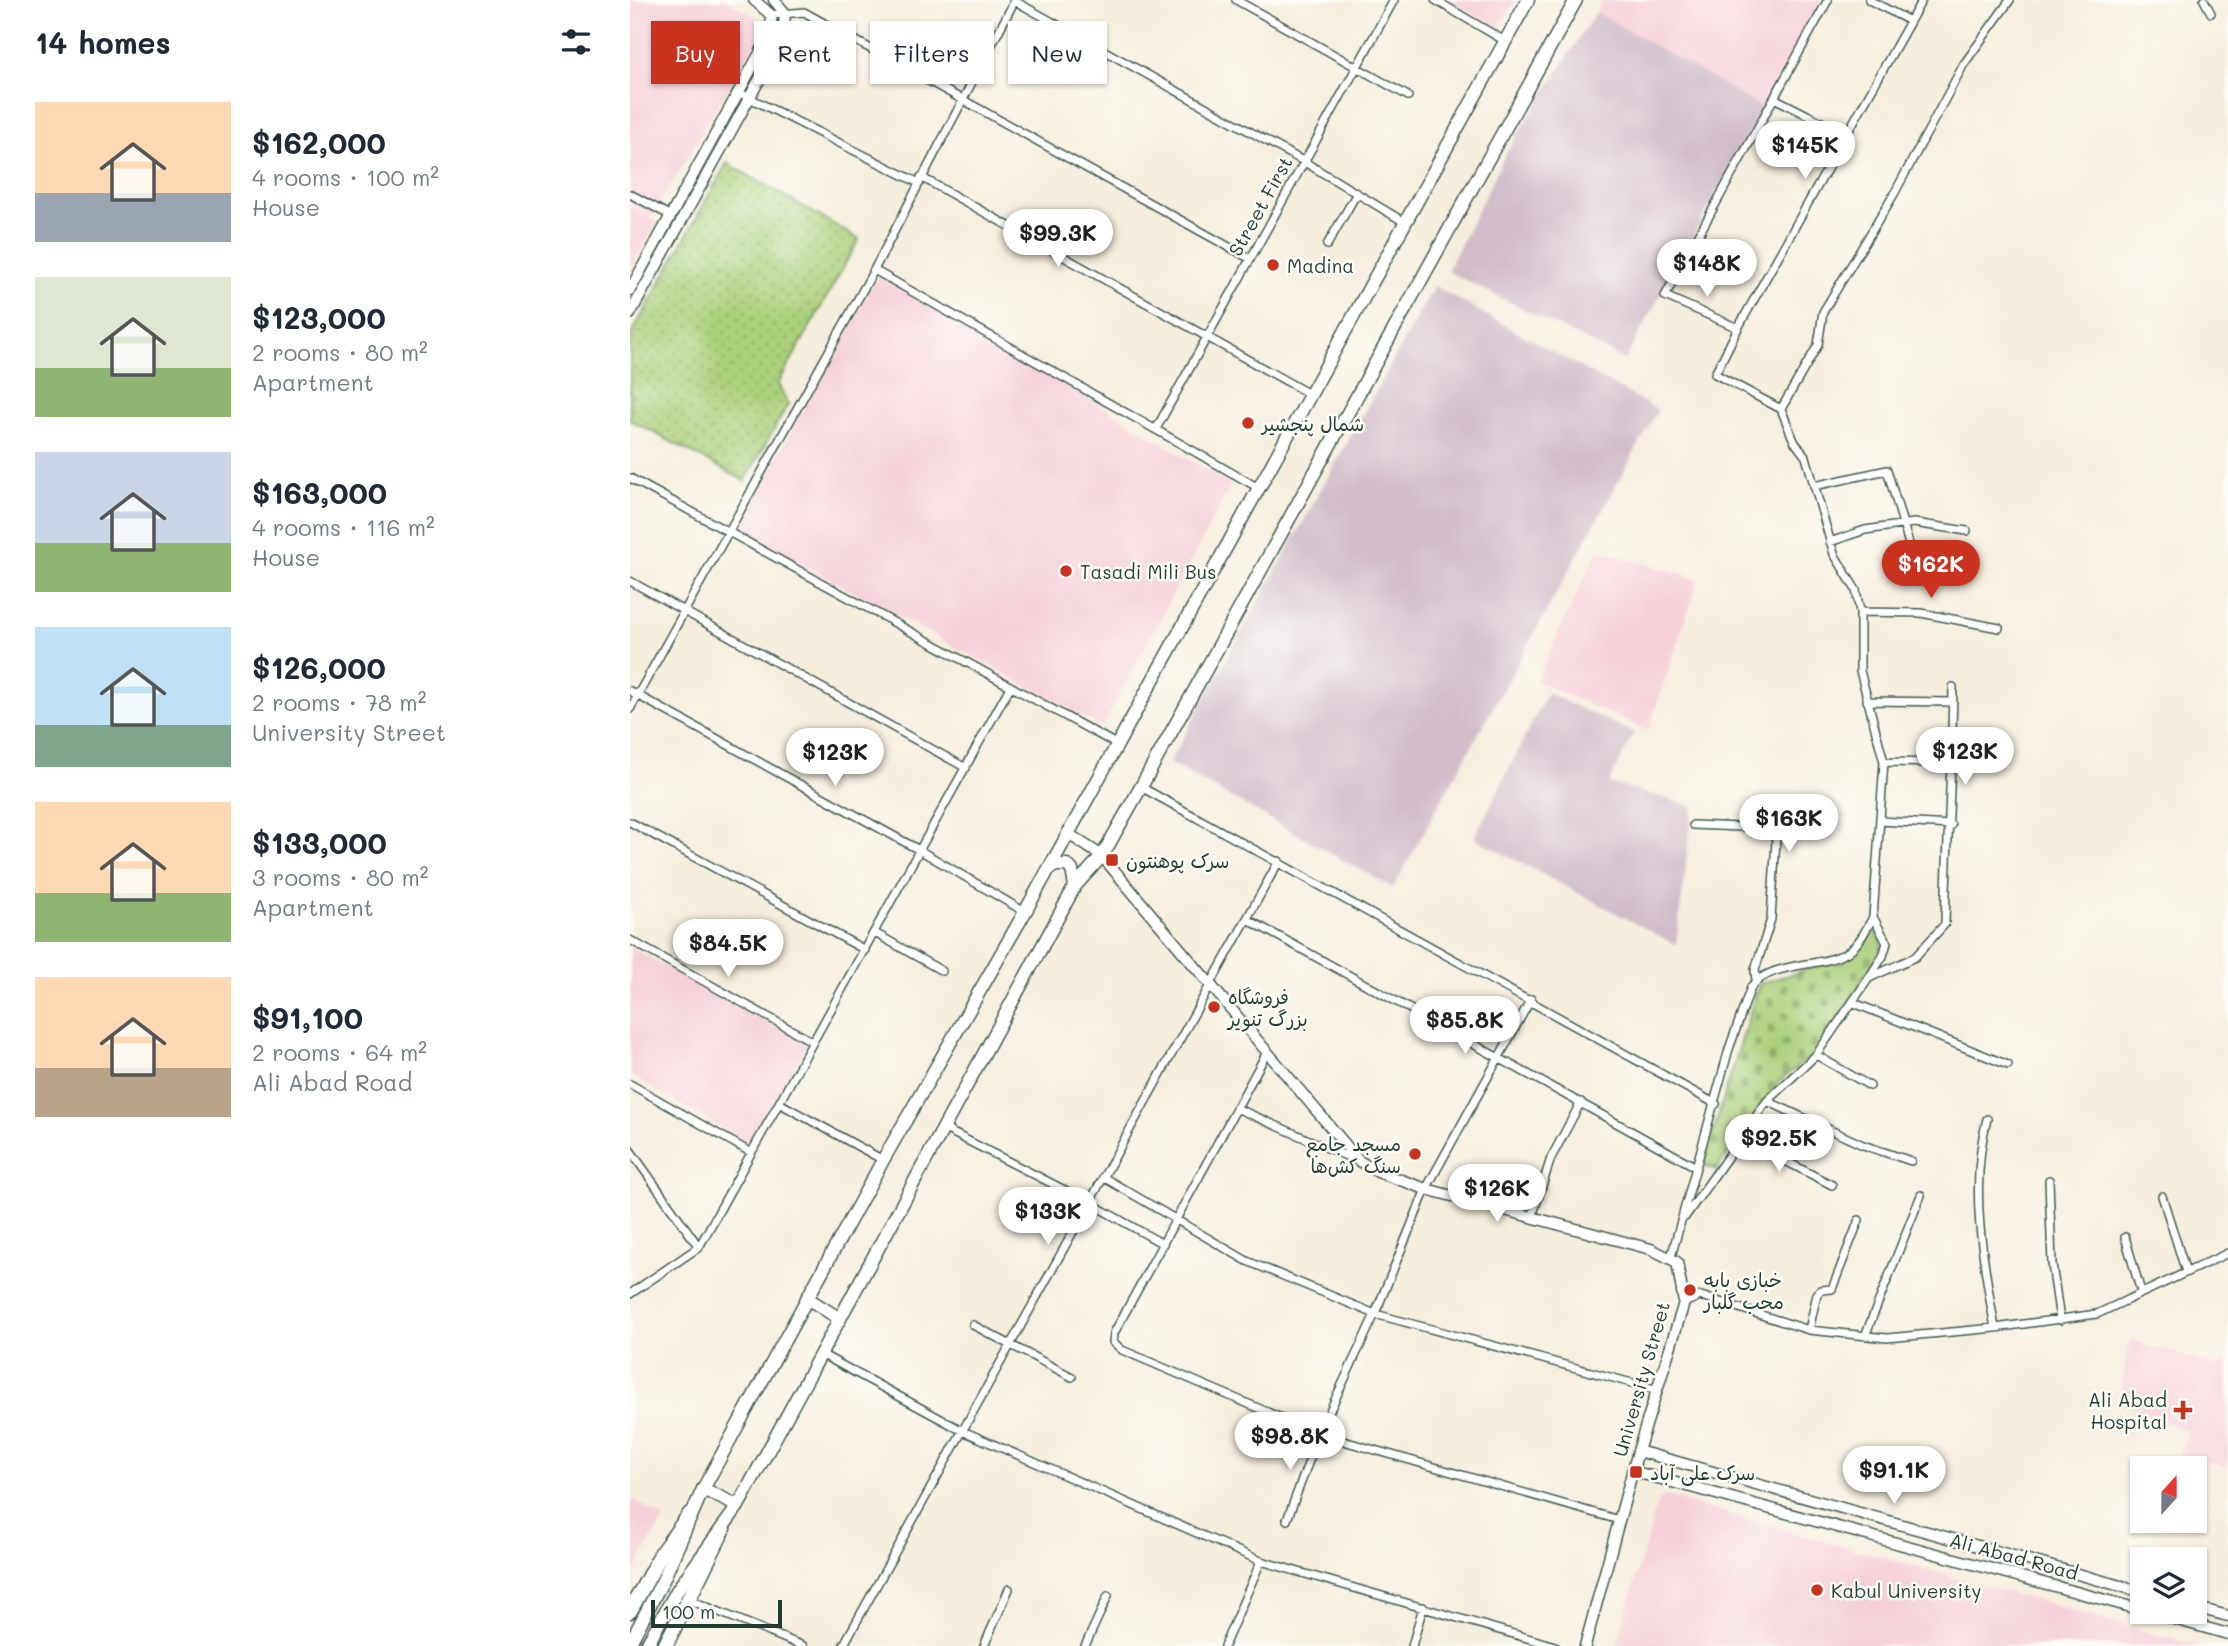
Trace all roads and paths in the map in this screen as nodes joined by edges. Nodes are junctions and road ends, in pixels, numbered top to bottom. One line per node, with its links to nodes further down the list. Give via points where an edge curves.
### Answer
1 (754, 0): 16 (street)
2 (774, 0): 14 (street)
3 (1014, 0): 22 (street); 25 (street)
4 (1236, 0): 19 (street)
5 (1394, 0): 19 (street, Street First)
6 (1435, 0): 18 (street)
7 (1528, 0): 18 (main road)
8 (1576, 0): 63 (main road)
9 (1828, 0): 23 (street)
10 (1869, 0): 17 (street)
11 (1922, 0): 17 (street)
12 (2204, 0): 15 (street)
13 (2005, 2): 39 (street, via 1964,64 1893,196 1823,312 1818,345)
14 (785, 13): 16 (street); 20 (street, via 783,37); 22 (street, via 804,12)
15 (2211, 13)
16 (771, 15): 20 (street, via 772,31)
17 (1910, 21): 24 (street)
18 (1505, 41): 30 (main road)
19 (1357, 67): 21 (street); 25 (street, Street First)
20 (743, 95): 26 (street); 29 (street); 35 (street)
21 (1408, 96)
22 (963, 98): 26 (street); 32 (street)
23 (1774, 98): 24 (street); 36 (street, via 1665,296)
24 (1847, 135): 36 (street)
25 (1303, 161): 27 (street); 32 (street, Street First)
26 (920, 180): 33 (street); 37 (street)
27 (1357, 193): 30 (street); 31 (street)
28 (630, 194): 29 (street)
29 (671, 216): 34 (street)
30 (1406, 223): 38 (main road)
31 (1327, 245)
32 (1249, 258): 37 (street, Street First)
33 (874, 270): 40 (street); 46 (street)
34 (630, 290)
35 (630, 314)
36 (1738, 328): 39 (street, via 1715,374)
37 (1209, 336): 38 (street); 40 (street, Street First)
38 (1311, 395): 43 (main road)
39 (1781, 409): 42 (street, via 1806,457)
40 (1156, 429): 43 (street)
41 (630, 478): 46 (street)
42 (1814, 486): 44 (street, via 1887,470); 47 (street)
43 (1257, 487): 59 (main road)
44 (1902, 524): 45 (street); 47 (street); 48 (street)
45 (1967, 531)
46 (726, 533): 50 (street); 53 (street)
47 (1830, 542): 51 (street, via 1856,590)
48 (1912, 554)
49 (630, 581): 50 (street)
50 (684, 610): 55 (street); 62 (street)
51 (1860, 612): 52 (street, via 1920,613); 56 (street, via 1860,671)
52 (1999, 628)
53 (1010, 687): 59 (street); 62 (street)
54 (1953, 687): 57 (street)
55 (634, 693): 58 (street); 69 (street)
56 (1867, 701): 57 (street); 60 (street)
57 (1952, 702): 61 (street)
58 (630, 709)
59 (1116, 744): 68 (main road)
60 (1884, 762): 61 (street); 64 (street)
61 (1951, 763): 66 (street)
62 (966, 768): 69 (street)
63 (1141, 787): 70 (main road); 71 (street)
64 (1880, 821): 66 (street); 75 (street)
65 (630, 822): 79 (street)
66 (1951, 824): 81 (street, via 1945,924 1915,957)
67 (1693, 825): 82 (street, via 1763,828 1776,840 1771,919 1755,970)
68 (1068, 833): 70 (street); 72 (main road)
69 (921, 851): 74 (street); 77 (street)
70 (1102, 856): 73 (main road); 83 (street)
71 (1279, 861): 76 (street); 84 (street)
72 (1047, 871): 73 (main road, via 1067,865); 74 (main road)
73 (1075, 886): 99 (main road)
74 (1025, 912): 103 (main road)
75 (1873, 918): 81 (street, via 1887,943); 82 (street, via 1862,938 1846,953)
76 (1247, 919): 83 (street); 89 (street)
77 (875, 933): 79 (street); 80 (street)
78 (630, 940): 86 (street)
79 (865, 950): 86 (street)
80 (942, 971)
81 (1868, 978): 85 (street)
82 (1756, 981): 96 (street, via 1729,1049)
83 (1210, 986): 87 (street); 107 (street)
84 (1531, 999): 89 (street); 96 (street)
85 (1854, 1003): 88 (street); 90 (street)
86 (813, 1042): 94 (street)
87 (1266, 1054): 97 (street); 104 (street)
88 (1816, 1055): 92 (street); 93 (street)
89 (1498, 1059): 95 (street); 110 (street)
90 (2008, 1065)
91 (630, 1084): 102 (street)
92 (1870, 1086)
93 (1767, 1101): 100 (street); 105 (street, via 1863,1145)
94 (779, 1102): 102 (street); 103 (street)
95 (1581, 1102): 106 (street); 114 (street, via 1551,1158)
96 (1716, 1104): 106 (street)
97 (1236, 1108): 104 (street); 115 (street)
98 (1987, 1119): 132 (street, via 1980,1147 1980,1200 1983,1261)
99 (943, 1128): 113 (street); 129 (main road)
100 (1740, 1137): 109 (street); 117 (street)
101 (630, 1150): 120 (street)
102 (750, 1152): 120 (street)
103 (883, 1160): 126 (main road)
104 (1359, 1161): 110 (street)
105 (1911, 1161)
106 (1696, 1167): 117 (street)
107 (1103, 1177): 113 (street); 115 (street)
108 (2049, 1180): 130 (street, via 2052,1264)
109 (1832, 1185)
110 (1426, 1189): 114 (street); 128 (street)
111 (1921, 1195): 134 (street)
112 (2162, 1196): 123 (street)
113 (1090, 1203): 119 (street); 135 (street)
114 (1532, 1217): 122 (street)
115 (1176, 1218): 119 (street); 128 (street, via 1247,1261)
116 (1859, 1220): 133 (street, via 1832,1289 1817,1294)
117 (1681, 1223): 122 (street)
118 (2125, 1237): 124 (street)
119 (1163, 1244): 140 (street, via 1113,1342 1122,1350)
120 (699, 1247): 125 (street)
121 (2228, 1253): 123 (street)
122 (1671, 1257): 127 (street, University Street, via 1681,1274)
123 (2186, 1272): 124 (street)
124 (2141, 1292): 130 (street, via 2097,1314)
125 (630, 1294)
126 (807, 1298): 129 (main road); 143 (main road)
127 (1684, 1303): 133 (street, via 1701,1296); 138 (street, University Street)
128 (1375, 1314): 138 (street); 140 (street)
129 (840, 1319): 136 (main road)
130 (2060, 1320): 132 (street)
131 (973, 1325): 135 (street)
132 (1996, 1328): 134 (street)
133 (1809, 1330): 134 (street)
134 (1865, 1336)
135 (1010, 1344): 137 (street); 139 (street)
136 (821, 1354): 139 (street); 144 (main road)
137 (1072, 1377)
138 (1658, 1390): 141 (street, University Street)
139 (963, 1431): 151 (street); 167 (street)
140 (1319, 1434): 146 (street); 147 (street)
141 (1638, 1451): 142 (street, University Street); 149 (street, Ali Abad Road)
142 (1632, 1471): 147 (street, University Street); 150 (street, Ali Abad Road)
143 (703, 1489): 144 (main road); 145 (main road)
144 (738, 1506): 148 (main road)
145 (691, 1514): 159 (highway); 163 (main road)
146 (1287, 1520)
147 (1619, 1520): 173 (street, University Street)
148 (723, 1530): 155 (highway); 164 (main road, via 678,1589)
149 (1957, 1541): 150 (street); 153 (street, Ali Abad Road)
150 (1953, 1558): 157 (street, Ali Abad Road)
151 (1261, 1562): 156 (street); 170 (street)
152 (1009, 1589): 168 (street)
153 (2130, 1589)
154 (1108, 1596): 169 (street)
155 (690, 1600): 165 (highway); 166 (street)
156 (1423, 1607): 171 (street); 172 (street)
157 (2130, 1607)
158 (2207, 1610): 160 (street)
159 (630, 1611)
160 (2228, 1616)
161 (2192, 1624): 162 (street)
162 (2228, 1634)
163 (630, 1643)
164 (646, 1646)
165 (665, 1646)
166 (803, 1646)
167 (843, 1646)
168 (984, 1646)
169 (1085, 1646)
170 (1224, 1646)
171 (1412, 1646)
172 (1555, 1646)
173 (1585, 1646)

